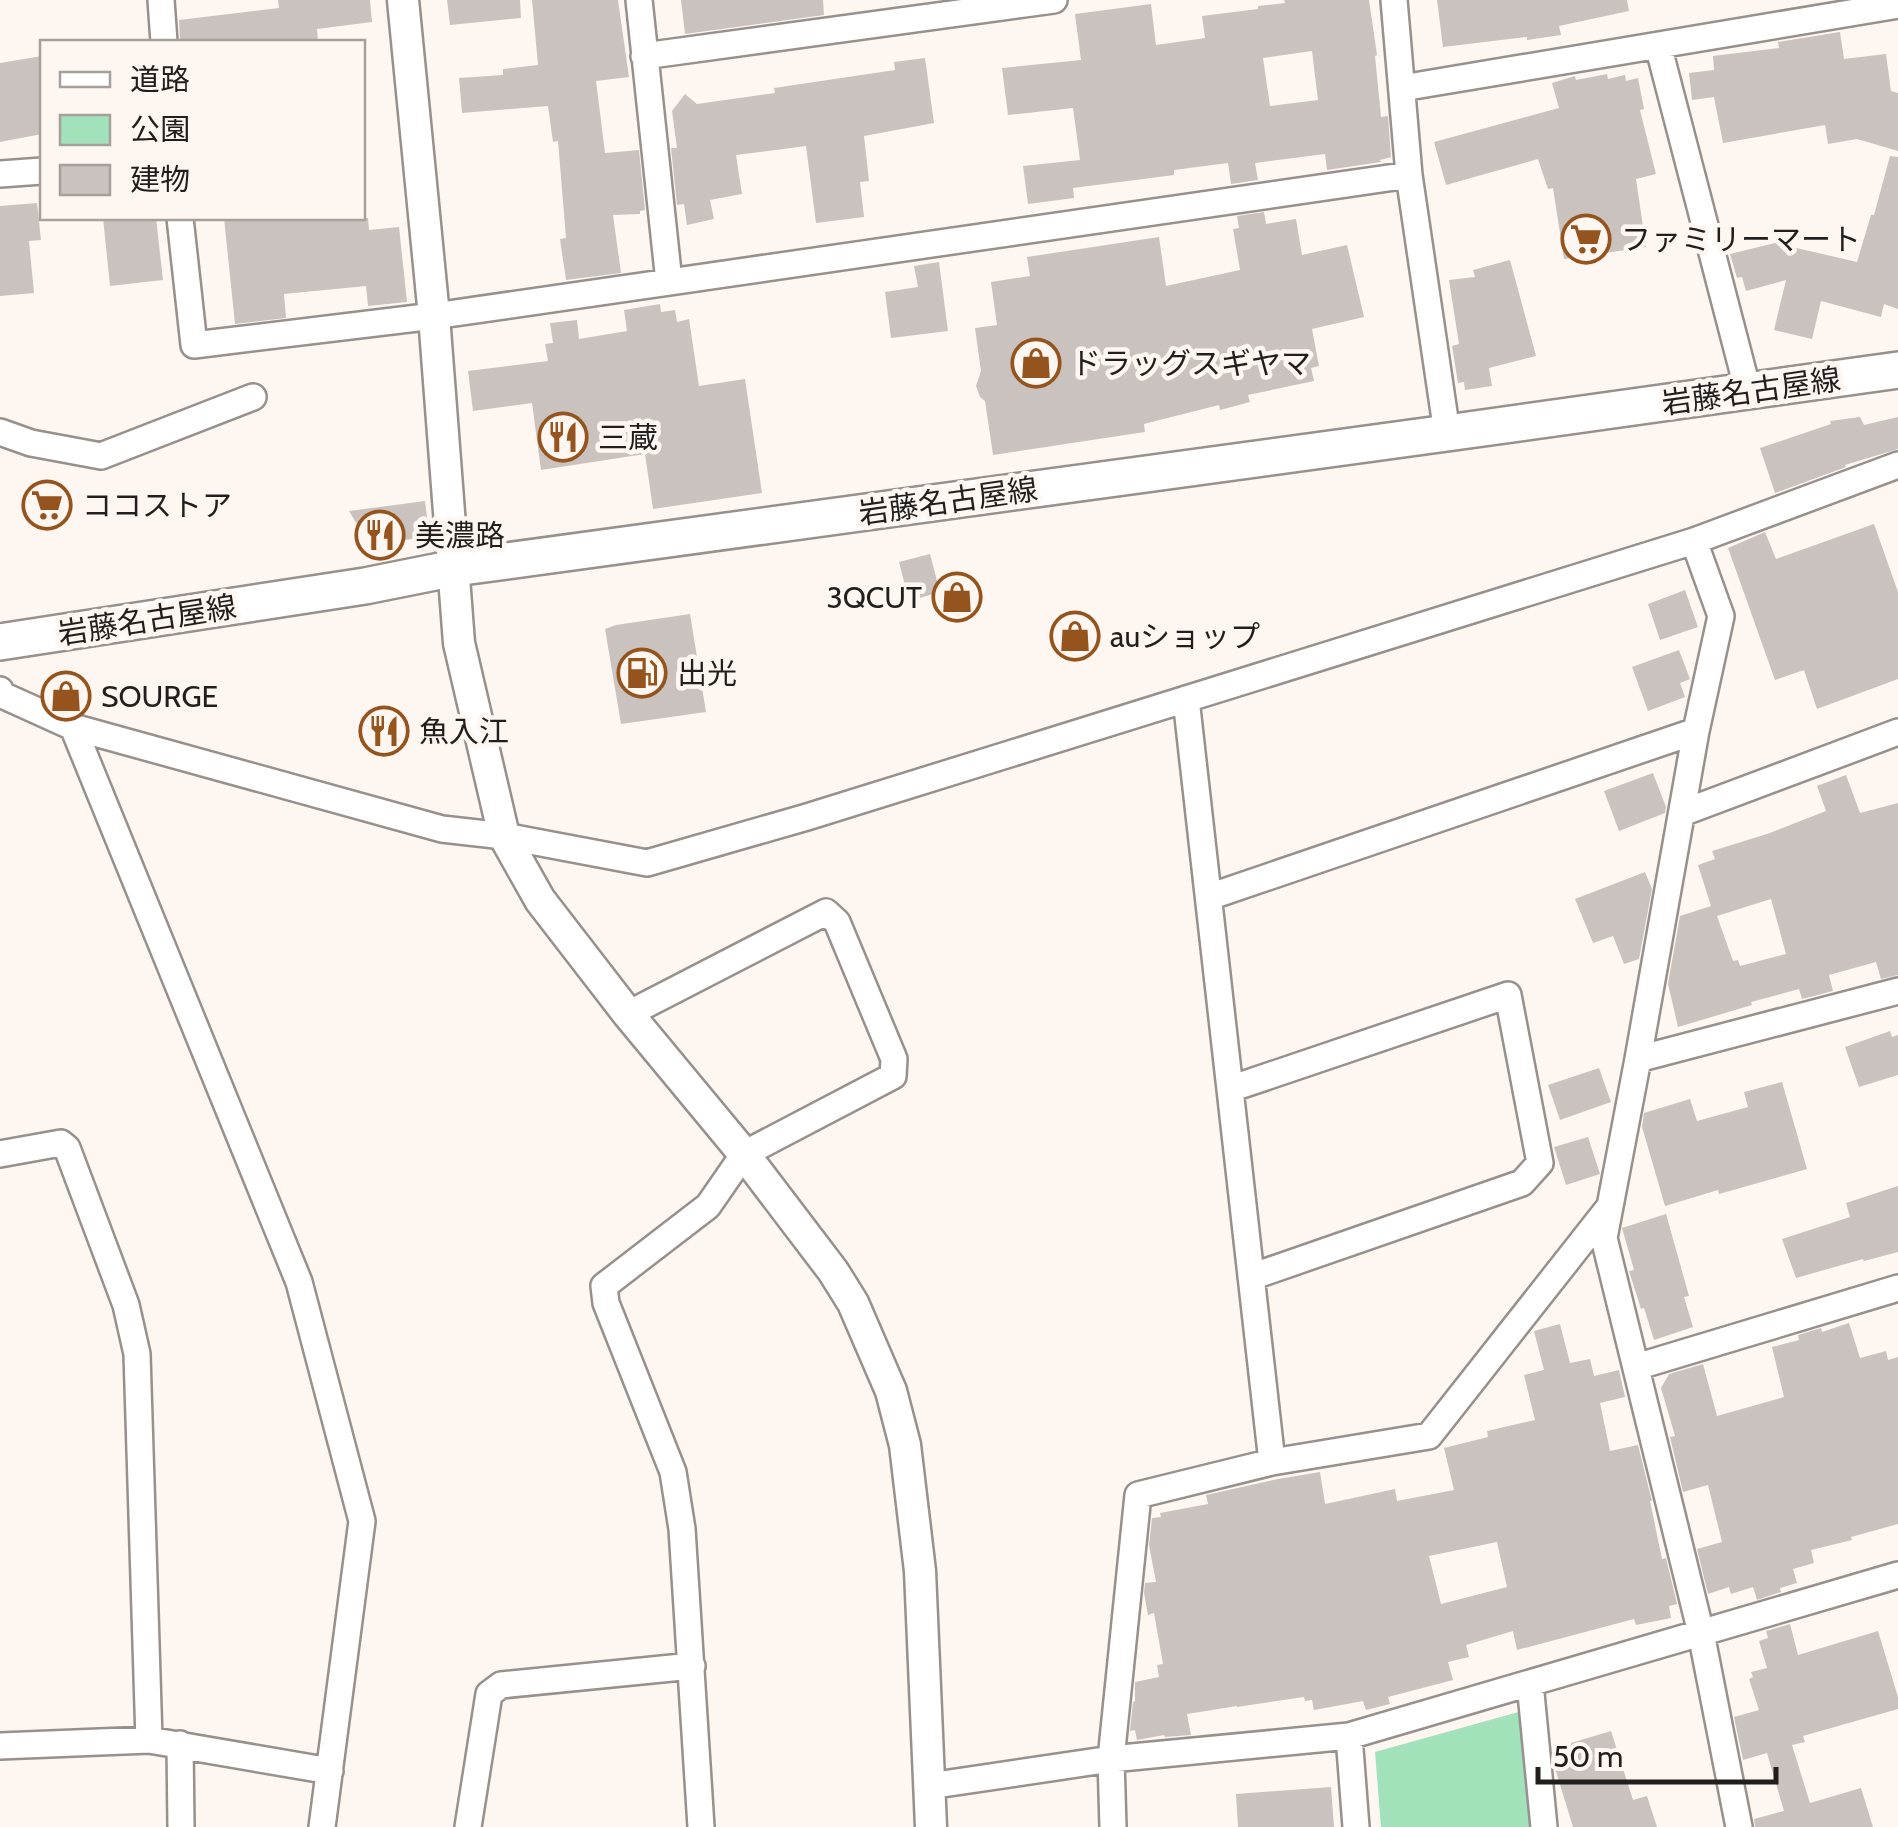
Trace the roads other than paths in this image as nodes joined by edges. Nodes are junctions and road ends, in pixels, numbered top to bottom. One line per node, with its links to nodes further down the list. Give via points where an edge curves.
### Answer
1 (161, 0): 7 (street)
2 (403, 0): 16 (street)
3 (640, 0): 9 (street)
4 (1054, 0): 9 (street)
5 (1394, 0): 10 (street)
6 (1898, 5): 8 (street)
7 (164, 40)
8 (1658, 45): 10 (street); 18 (street)
9 (644, 56): 15 (street)
10 (1402, 88): 13 (street)
11 (40, 170): 12 (street)
12 (0, 174)
13 (1410, 175): 15 (street); 21 (street)
14 (180, 220): 16 (street, via 194,345)
15 (670, 282): 16 (street)
16 (434, 316): 24 (street)
17 (1898, 370): 18 (main road, 岩藤名古屋線)
18 (1748, 391): 21 (main road, 岩藤名古屋線)
19 (253, 396): 20 (street, via 101,456)
20 (0, 432)
21 (1448, 433): 24 (main road, 岩藤名古屋線)
22 (1898, 465): 23 (street)
23 (1694, 541): 27 (street); 29 (street, via 1720,616)
24 (455, 568): 25 (main road, 岩藤名古屋線); 32 (street, via 460,643)
25 (0, 642)
26 (0, 690): 28 (street)
27 (1186, 699): 32 (street, via 646,862); 33 (street)
28 (72, 727): 32 (street, via 442,829); 54 (street, via 299,1282 362,1521)
29 (1696, 731): 31 (street); 33 (street)
30 (1898, 732): 31 (street)
31 (1682, 813): 36 (street)
32 (504, 836): 35 (street, via 540,900)
33 (1208, 897): 37 (street)
34 (1898, 992): 36 (street)
35 (628, 1014): 39 (street); 39 (street, via 826,912 837,922 894,1060 893,1076)
36 (1638, 1060): 40 (street)
37 (1230, 1089): 41 (street); 41 (street, via 1508,995 1540,1163 1522,1184)
38 (0, 1154): 50 (street, via 61,1143 67,1148 126,1306 137,1354)
39 (744, 1154): 47 (street, via 708,1206 604,1286 673,1472); 55 (street, via 853,1303 891,1390 905,1445 920,1571)
40 (1610, 1206): 43 (street, via 1604,1238); 44 (street, via 1429,1436)
41 (1251, 1277): 44 (street)
42 (1898, 1288): 43 (street)
43 (1636, 1367): 46 (street)
44 (1272, 1462): 53 (street, via 1138,1495)
45 (1898, 1574): 46 (street)
46 (1701, 1632): 48 (street); 64 (street)
47 (692, 1666): 58 (street, via 501,1685 489,1694); 59 (street)
48 (1530, 1683): 49 (street); 63 (street)
49 (1348, 1736): 53 (street); 62 (street)
50 (149, 1740): 51 (street); 52 (street)
51 (180, 1744): 54 (street); 56 (street)
52 (0, 1746)
53 (1111, 1759): 55 (street); 61 (street)
54 (330, 1771): 57 (street)
55 (929, 1786): 60 (street)
56 (181, 1827)
57 (322, 1827)
58 (468, 1827)
59 (701, 1827)
60 (931, 1827)
61 (1113, 1827)
62 (1356, 1827)
63 (1544, 1827)
64 (1740, 1827)

